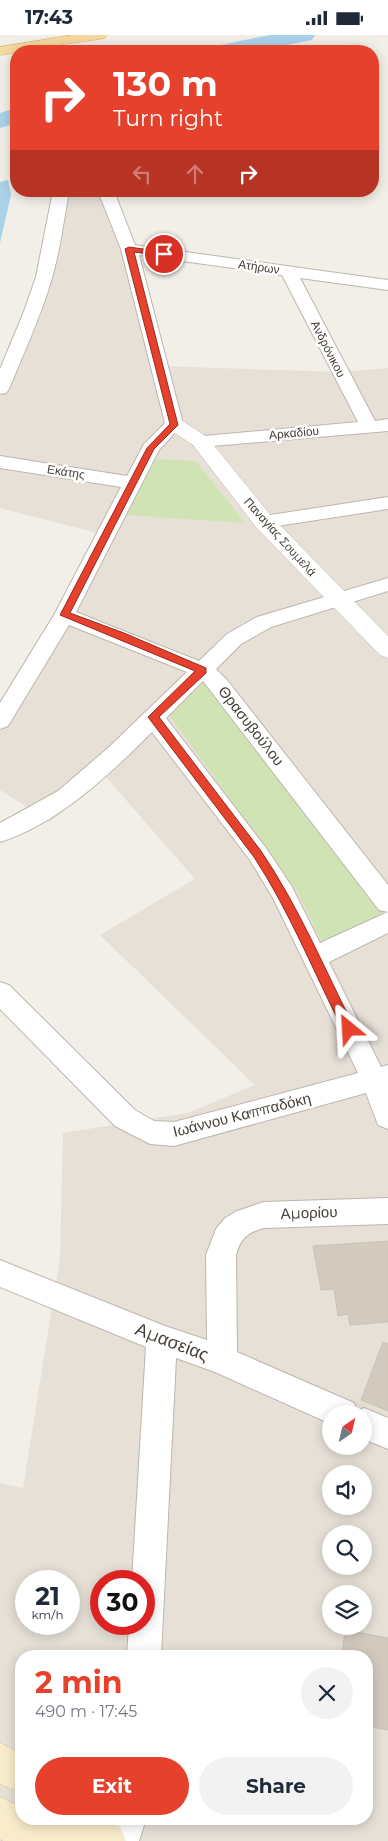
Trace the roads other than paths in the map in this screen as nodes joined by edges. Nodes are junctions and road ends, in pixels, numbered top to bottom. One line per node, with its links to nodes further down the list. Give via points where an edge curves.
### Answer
1 (32, 35): 3 (main road)
2 (100, 35): 4 (main road)
3 (0, 40)
4 (38, 45)
5 (60, 197): 10 (street, via 41,287)
6 (108, 197): 7 (street)
7 (129, 249): 8 (street, Ατήρων); 11 (street)
8 (288, 271): 9 (street, Ατήρων); 12 (street, Ανδρόνικου)
9 (388, 285)
10 (0, 389)
11 (174, 425): 13 (street, Παναγίας Σουμελά); 15 (street, via 151,448)
12 (380, 429): 13 (street, Αρκαδίου)
13 (200, 441): 17 (street, Παναγίας Σουμελά)
14 (0, 462): 15 (street, Εκάτης)
15 (132, 483): 20 (street)
16 (388, 503): 17 (street)
17 (264, 522): 19 (street, Παναγίας Σουμελά)
18 (388, 584): 19 (street)
19 (336, 599): 21 (street, Παναγίας Σουμελά); 22 (street, via 264,622 234,639)
20 (64, 615): 22 (street, Θρασυβούλου, via 120,635); 24 (street)
21 (388, 650)
22 (202, 671): 23 (street); 26 (street, Θρασυβούλου, via 219,685)
23 (153, 717): 25 (street, via 66,797); 28 (street, via 258,854 294,914)
24 (0, 721)
25 (0, 833)
26 (388, 903)
27 (388, 922): 28 (street)
28 (313, 958): 30 (street)
29 (0, 992): 30 (street, Ιωάννου Καππαδόκη, via 125,1118 150,1132 174,1134)
30 (382, 1079): 31 (street)
31 (388, 1117)
32 (388, 1211): 35 (street, Αμορίου, via 264,1215 234,1227 224,1242 221,1255)
33 (0, 1273): 34 (street, Αμασείας)
34 (162, 1339): 35 (street, Αμασείας); 39 (street)
35 (222, 1361): 36 (street, Αμασείας)
36 (322, 1405)
37 (372, 1427): 38 (street)
38 (388, 1434)
39 (144, 1650)
40 (0, 1763): 41 (main road)
41 (15, 1770)
42 (0, 1817): 43 (main road)
43 (15, 1825)
44 (15, 1825): 47 (main road)
45 (88, 1825): 48 (main road)
46 (126, 1825): 49 (street)
47 (74, 1841)
48 (106, 1841)
49 (121, 1841)

